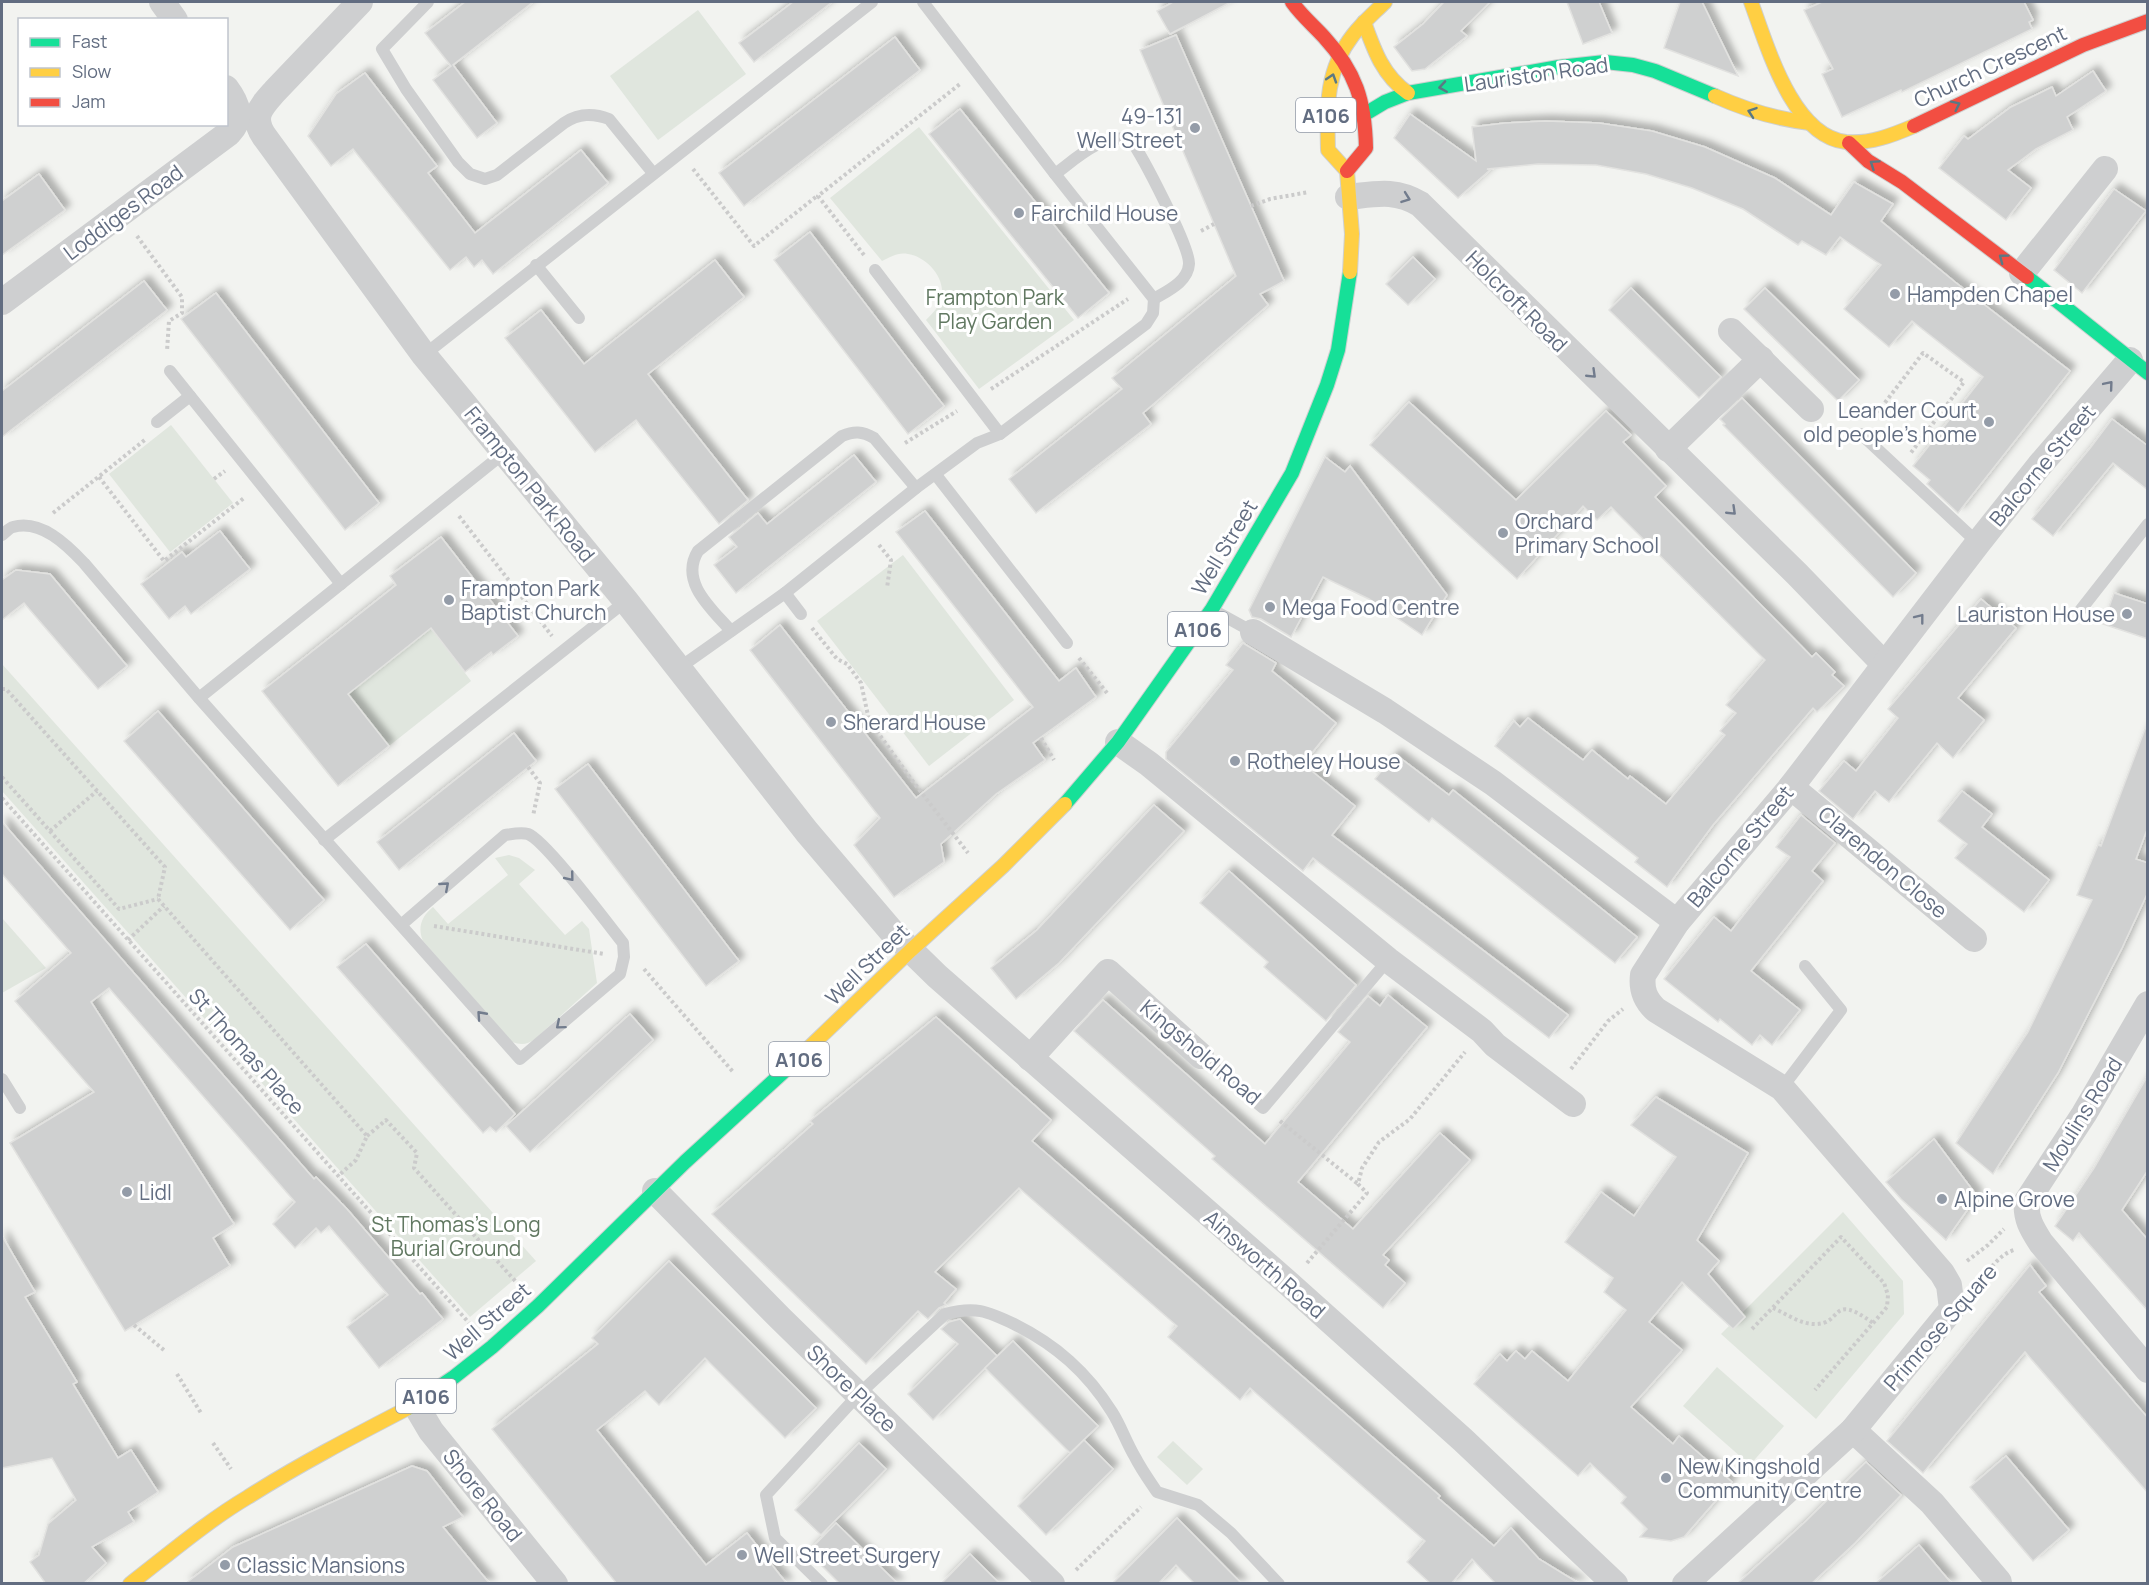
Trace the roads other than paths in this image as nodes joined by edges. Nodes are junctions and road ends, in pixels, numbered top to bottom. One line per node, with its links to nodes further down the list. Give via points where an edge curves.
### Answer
1 (162, 2): 9 (street)
2 (360, 2): 16 (street, Loddiges Road, via 262,107)
3 (428, 2): 22 (lane, via 382,49 406,89 470,174 485,179 497,175 564,123 587,114 609,118)
4 (872, 2): 22 (lane)
5 (923, 2): 23 (lane)
6 (1292, 2): 12 (main road)
7 (1385, 2): 11 (main road, A106)
8 (1751, 2): 17 (main road, via 1781,75)
9 (174, 18)
10 (2148, 21): 18 (main road, Church Crescent, one-way to 10, via 1900,137 2061,55)
11 (1364, 22): 12 (main road, A106); 14 (main road, via 1384,70)
12 (1340, 55): 15 (main road, via 1352,72); 21 (main road, A106, one-way to 12, via 1328,150 1326,124 1329,86)
13 (228, 91): 16 (street, Frampton Park Road)
14 (1408, 93): 15 (main road, Lauriston Road); 17 (main road, Lauriston Road, one-way to 14, via 1759,115 1661,73 1618,63 1558,67)
15 (1365, 114): 21 (main road, via 1366,148)
16 (247, 117): 30 (street, Loddiges Road); 33 (street, Frampton Park Road, via 259,128)
17 (1810, 123): 18 (main road)
18 (1849, 143): 24 (main road, one-way to 18, via 1868,161)
19 (1897, 163): 24 (main road)
20 (2105, 169): 28 (street)
21 (1347, 171): 25 (main road, Well Street / A106)
22 (653, 173): 26 (lane)
23 (1054, 174): 29 (lane); 29 (lane, via 1106,140 1130,139 1164,202 1189,264 1186,275 1176,286)
24 (1902, 182): 28 (main road, one-way to 24)
25 (1348, 197): 42 (street, Holcroft Road, one-way to 42, via 1386,193 1406,196 1420,204); 52 (main road, Well Street / A106, via 1352,234 1349,282 1338,350 1327,385 1292,473)
26 (536, 265): 31 (lane); 33 (lane)
27 (875, 270): 40 (lane)
28 (2022, 273): 35 (main road)
29 (1154, 298): 40 (lane, via 1153,313 1146,324)
30 (2, 302)
31 (579, 318)
32 (1731, 331): 34 (street)
33 (424, 355): 43 (street, Frampton Park Road)
34 (1761, 359): 38 (street); 42 (street)
35 (2139, 366): 48 (street, Balcorne Street, one-way to 35, via 2039,466)
36 (170, 370): 37 (lane)
37 (189, 396): 39 (lane); 49 (lane)
38 (1811, 409)
39 (157, 422)
40 (1000, 434): 44 (lane, via 977,443)
41 (1861, 434): 48 (lane)
42 (1668, 449): 58 (street, Holcroft Road, one-way to 58)
43 (504, 453): 49 (lane); 51 (street, Frampton Park Road)
44 (936, 475): 45 (lane); 57 (lane)
45 (916, 488): 50 (lane); 55 (lane, via 874,438 853,431 842,436 699,551 692,561 693,582)
46 (2148, 524): 53 (lane)
47 (2, 535): 60 (lane, via 13,527 36,527 64,542)
48 (1978, 543): 58 (street, Balcorne Street, one-way to 48)
49 (340, 584): 60 (lane)
50 (785, 593): 54 (lane); 55 (lane)
51 (626, 601): 59 (street, Frampton Park Road); 63 (lane)
52 (1212, 609): 56 (lane, Balcorne Street); 61 (main road, Well Street / A106)
53 (2079, 612)
54 (801, 615)
55 (731, 632): 59 (lane)
56 (1253, 632): 64 (street, Balcorne Street, via 1385,711 1493,783)
57 (1067, 644)
58 (1884, 664): 62 (street, Balcorne Street)
59 (679, 668): 67 (street, Frampton Park Road, via 807,832)
60 (198, 698): 63 (lane)
61 (1118, 742): 67 (main road, Well Street / A106, via 1011,859); 68 (street)
62 (1791, 787): 64 (street, Balcorne Street); 66 (street, Clarendon Close)
63 (324, 840): 65 (lane)
64 (1677, 922): 74 (street, via 1643,975 1648,1003)
65 (403, 923): 65 (lane, one-way to 65, via 505,835 530,834 623,943 624,957 620,974 520,1059)
66 (1974, 939)
67 (911, 950): 72 (street, Ainsworth Road); 77 (main road, Well Street / A106)
68 (1388, 960): 71 (lane, Kingshold Road, via 1263,1108); 75 (street)
69 (1805, 966): 74 (lane, via 1841,1010)
70 (2148, 1004): 78 (street, Moulins Road, via 2084,1114 2027,1201 2032,1226)
71 (1201, 1056): 72 (street, Kingshold Road, via 1108,972)
72 (1030, 1058): 88 (street, Ainsworth Road, via 1463,1440)
73 (2, 1079): 76 (lane)
74 (1782, 1088): 81 (street, Primrose Square, via 1949,1285 1952,1309)
75 (1563, 1097)
76 (20, 1108)
77 (655, 1191): 79 (street, Shore Place); 80 (main road, Well Street / A106, via 492,1347)
78 (2148, 1370)
79 (859, 1394): 82 (street, Shore Place); 86 (lane, via 766,1495 776,1538); 87 (lane, via 945,1314 977,1309 999,1317 1052,1345 1087,1377 1112,1412 1156,1492 1198,1505)
80 (415, 1404): 84 (main road, Well Street / A106, via 247,1497); 85 (street, Shore Road, via 431,1431)
81 (1853, 1430): 83 (street, via 1932,1503); 89 (street, Primrose Square)
82 (1061, 1579)
83 (2000, 1583)
84 (130, 1584)
85 (555, 1584)
86 (822, 1584)
87 (1279, 1584)
88 (1615, 1584)
89 (1685, 1584)

